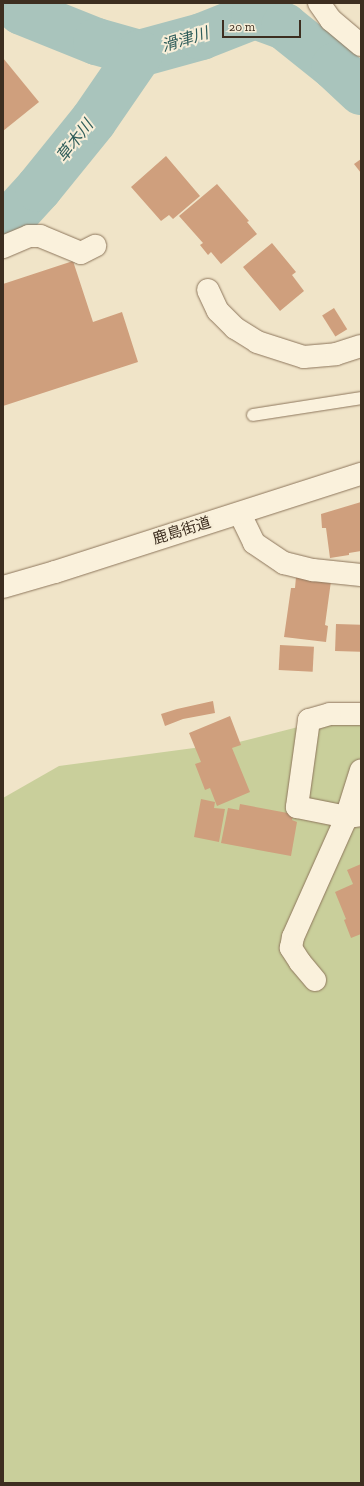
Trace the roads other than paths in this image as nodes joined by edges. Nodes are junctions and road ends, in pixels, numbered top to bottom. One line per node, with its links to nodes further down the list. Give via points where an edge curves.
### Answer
1 (319, 3): 2 (street, via 331,20)
2 (361, 45)
3 (95, 246): 4 (street, via 81,253 40,236 29,236)
4 (3, 247)
5 (208, 290): 6 (street, via 218,311 235,328 257,342 304,357 336,354)
6 (361, 346)
7 (361, 398): 8 (lane)
8 (253, 415)
9 (361, 474): 10 (street, 鹿島街道)
10 (240, 514): 11 (street, via 254,543 284,563 313,570); 12 (street, 鹿島街道)
11 (361, 575)
12 (3, 588)
13 (361, 714): 15 (street, via 330,714 309,720 297,807)
14 (361, 770): 15 (street)
15 (354, 816): 16 (street, via 293,937 291,948)
16 (315, 980)

